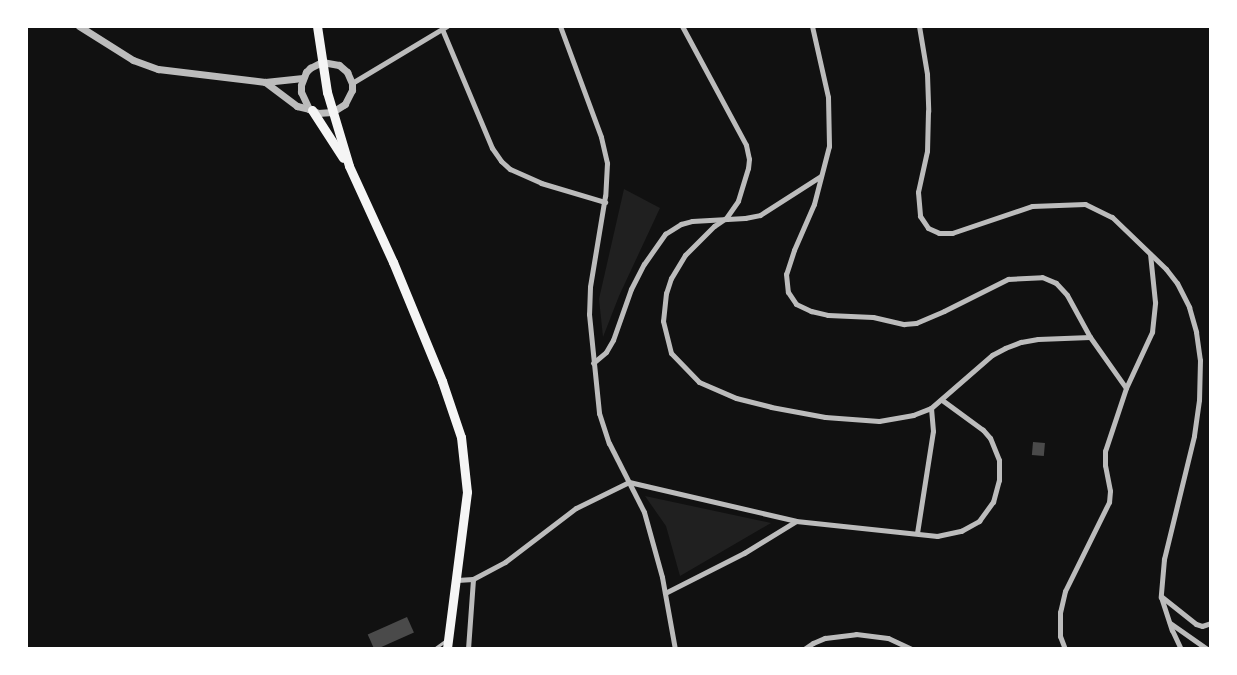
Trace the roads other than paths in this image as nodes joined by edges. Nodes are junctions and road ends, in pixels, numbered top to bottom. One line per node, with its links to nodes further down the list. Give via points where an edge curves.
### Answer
1 (79, 26): 10 (street, via 133,60 158,69)
2 (317, 26): 8 (highway)
3 (560, 26): 16 (street, via 601,137 607,163)
4 (682, 26): 17 (street, via 746,145 748,168 738,201)
5 (812, 26): 15 (street, via 828,97 829,146)
6 (919, 26): 18 (street, via 927,74 928,112 927,151 918,192 920,216 928,228 939,233 952,233 1032,206 1085,204 1112,217)
7 (444, 28): 11 (street); 16 (street, via 492,148 501,161 541,183)
8 (322, 62): 9 (street, via 310,68); 11 (street, via 339,65); 13 (highway)
9 (303, 78): 10 (street); 12 (street, via 301,92)
10 (265, 82): 12 (street, via 297,106)
11 (352, 83): 13 (street, via 350,98)
12 (310, 110): 13 (street); 14 (highway)
13 (332, 112): 14 (highway)
14 (349, 166): 28 (highway, via 393,262 442,381 461,437 467,492)
15 (821, 176): 17 (street, via 760,215); 19 (street, via 814,204 786,274 788,292 796,304 828,315 916,323 1008,279 1042,277 1056,283 1067,295)
16 (605, 202): 20 (street, via 590,287)
17 (726, 218): 20 (street, via 692,221 664,234 631,289 613,340); 23 (street, via 685,255 666,293 664,330 671,353 686,370 704,385 736,398 825,417 879,421 913,416)
18 (1150, 254): 21 (street, via 1155,302 1152,332); 30 (street, via 1172,276 1189,307 1200,360 1194,436 1164,559)
19 (1090, 336): 21 (street); 22 (street, via 1038,339 1005,348 992,355)
20 (594, 363): 24 (street, via 603,430)
21 (1126, 388): 40 (street, via 1105,451 1109,502 1065,591 1059,626)
22 (942, 400): 23 (street); 26 (street, via 990,438 999,460 999,480 993,502 979,521 948,534)
23 (931, 408): 26 (street, via 933,431)
24 (629, 482): 25 (street); 27 (street, via 576,508 505,562); 29 (street, via 644,512)
25 (796, 521): 26 (street); 29 (street, via 744,553)
26 (917, 533)
27 (473, 579): 28 (street); 36 (street)
28 (457, 580): 33 (highway)
29 (665, 593): 37 (street)
30 (1161, 597): 31 (street); 32 (street, via 1196,624 1206,626)
31 (1169, 623): 41 (street); 42 (street)
32 (1211, 623)
33 (448, 638): 34 (lane); 35 (highway)
34 (434, 649)
35 (447, 649)
36 (468, 649)
37 (675, 649)
38 (804, 649): 39 (street, via 825,638 856,634 888,638)
39 (912, 649)
40 (1065, 649)
41 (1181, 649)
42 (1207, 649)

